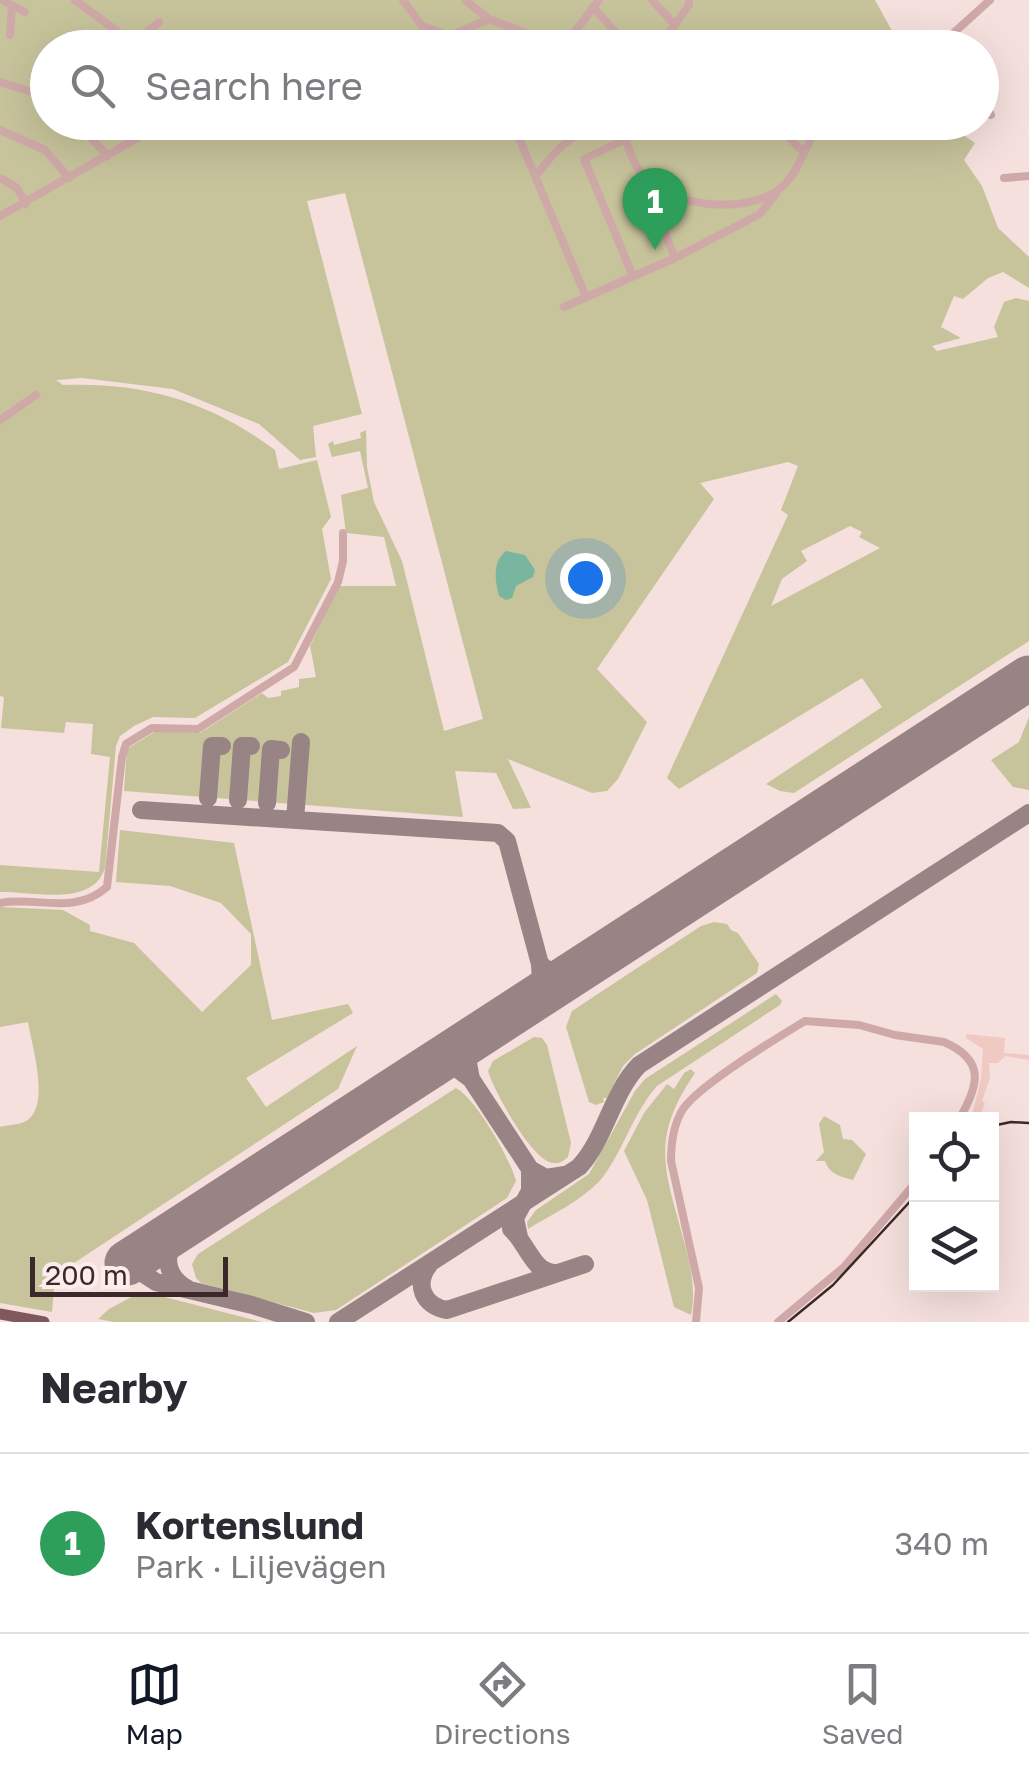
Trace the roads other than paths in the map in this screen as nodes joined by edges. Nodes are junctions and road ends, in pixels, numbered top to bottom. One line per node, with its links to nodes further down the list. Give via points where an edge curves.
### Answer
1 (2, 0): 9 (street)
2 (75, 0): 14 (street)
3 (403, 0): 16 (street)
4 (465, 0): 11 (street)
5 (652, 0): 13 (street)
6 (689, 0): 13 (street)
7 (990, 0): 22 (street)
8 (596, 3): 19 (street); 20 (street)
9 (12, 6): 10 (street); 23 (street)
10 (25, 12)
11 (488, 19): 17 (street); 18 (street)
12 (158, 22): 15 (street)
13 (676, 25): 21 (street)
14 (113, 30)
15 (150, 30)
16 (430, 30)
17 (463, 30)
18 (518, 30)
19 (577, 30)
20 (616, 30)
21 (672, 30)
22 (957, 30)
23 (10, 35)
24 (0, 82): 25 (street)
25 (30, 91)
26 (0, 130): 40 (street, via 45,150)
27 (93, 140): 35 (street)
28 (135, 140): 35 (street)
29 (520, 140): 37 (street)
30 (568, 140): 37 (street)
31 (626, 140): 36 (street); 46 (street, via 584,159)
32 (792, 140): 34 (street)
33 (810, 142): 34 (street)
34 (804, 152): 42 (street)
35 (108, 156): 40 (street)
36 (641, 174): 42 (street, via 660,190 704,205 748,202); 45 (street)
37 (536, 176): 47 (street)
38 (1029, 176): 41 (street)
39 (0, 178): 43 (street)
40 (69, 178): 43 (street)
41 (1004, 178)
42 (778, 190): 45 (street, via 760,214)
43 (26, 204): 44 (street)
44 (0, 216)
45 (675, 258): 46 (street)
46 (633, 276): 47 (street)
47 (586, 297): 48 (street)
48 (564, 307)
49 (36, 395): 50 (street)
50 (0, 420)
51 (343, 533): 52 (street, via 338,582 294,667 198,729 152,728 126,744 107,888 74,905)
52 (0, 903)
53 (963, 1112): 57 (street, via 976,1076 957,1048 826,1021 805,1021 694,1096 676,1124 671,1162 699,1288)
54 (909, 1190): 58 (street, via 844,1268)
55 (0, 1314): 56 (main road)
56 (44, 1322)
57 (696, 1322)
58 (778, 1322)

